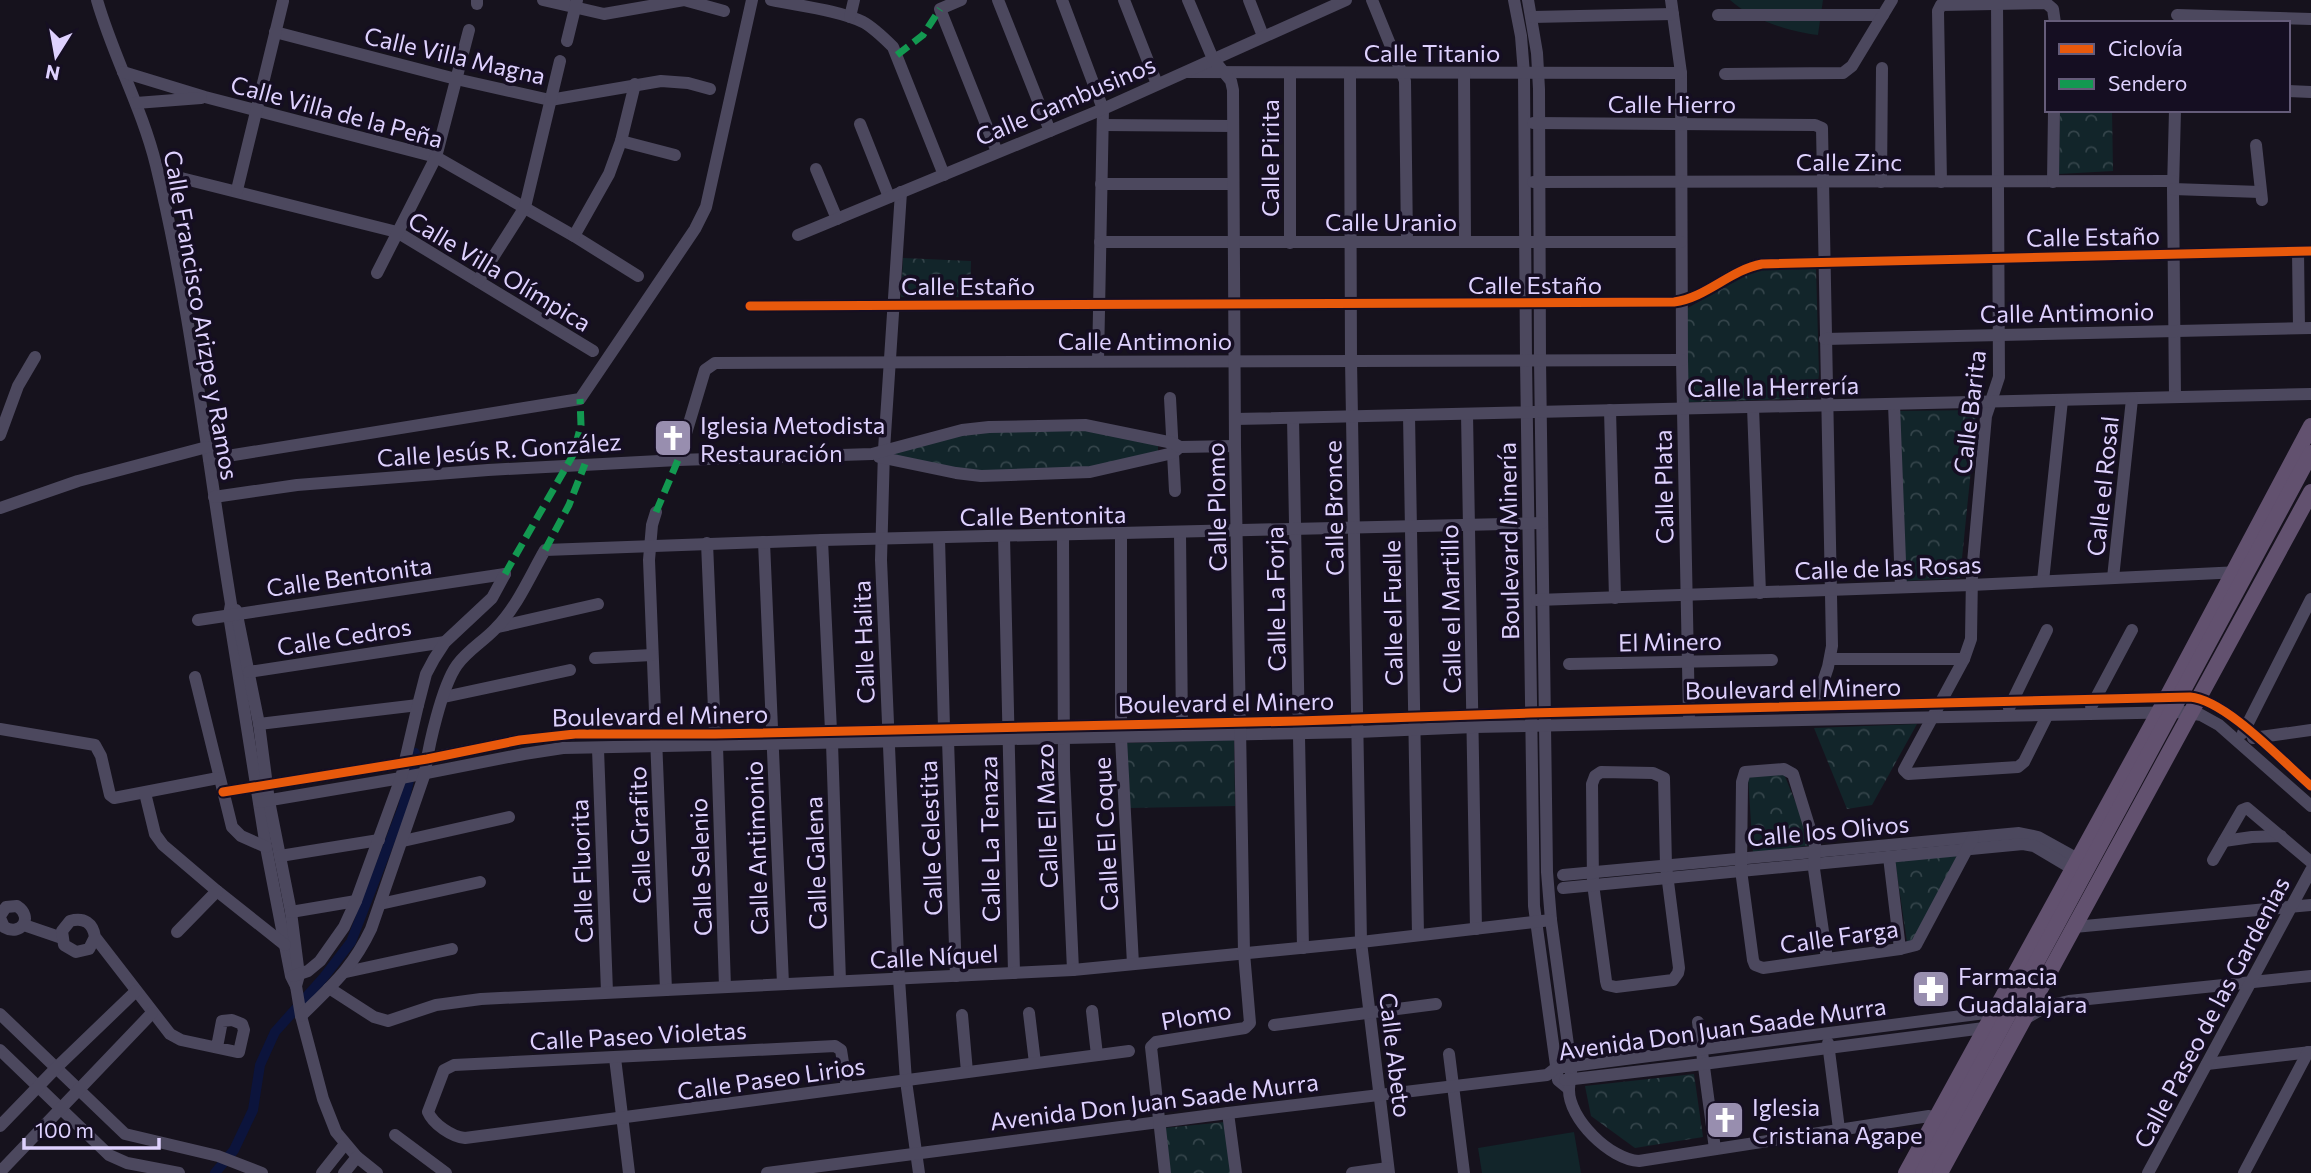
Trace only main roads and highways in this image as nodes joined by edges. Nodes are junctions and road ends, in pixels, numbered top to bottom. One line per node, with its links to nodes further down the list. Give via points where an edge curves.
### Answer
1 (2311, 426): 4 (main road)
2 (2311, 453): 4 (main road)
3 (2311, 492): 6 (main road)
4 (2240, 572): 5 (main road)
5 (2081, 867): 6 (main road); 7 (main road)
6 (2024, 1013): 7 (main road); 11 (main road)
7 (1998, 1019): 8 (main road); 8 (main road, via 1985,1028)
8 (1943, 1119): 9 (main road); 10 (main road)
9 (1906, 1173)
10 (1923, 1173)
11 (1940, 1173)

